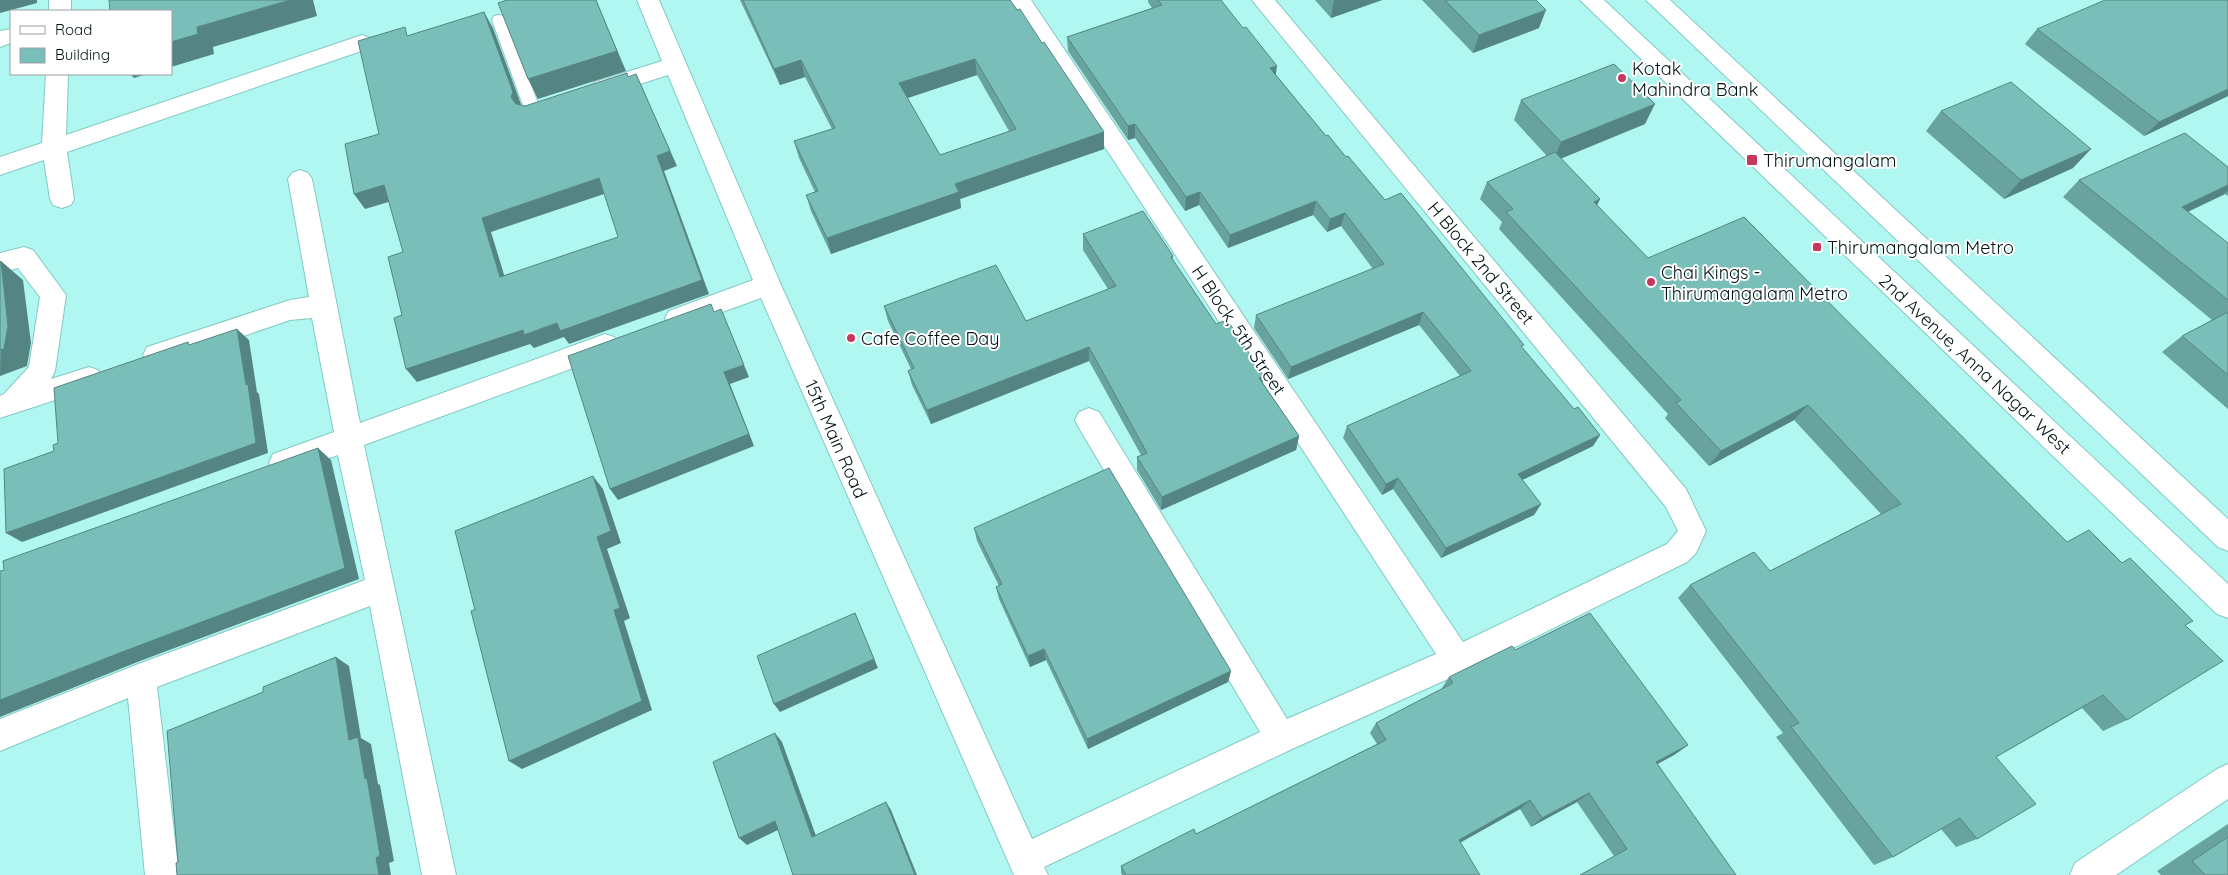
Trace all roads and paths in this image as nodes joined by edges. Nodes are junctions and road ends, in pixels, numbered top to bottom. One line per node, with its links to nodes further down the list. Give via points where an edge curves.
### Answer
1 (648, 0): 8 (street, 15th Main Road)
2 (1020, 0): 28 (street, H Block, 5th Street)
3 (1263, 0): 28 (street, H Block 2nd Street, via 1676,498 1692,531 1677,553)
4 (1591, 0): 27 (street, 2nd Avenue, Anna Nagar West)
5 (1657, 0): 25 (street)
6 (499, 20): 11 (lane)
7 (362, 43): 12 (street)
8 (675, 65): 10 (street); 17 (street, 15th Main Road)
9 (57, 75): 12 (street)
10 (580, 96)
11 (542, 108)
12 (54, 147): 13 (street); 15 (street)
13 (0, 166)
14 (300, 179): 18 (street)
15 (62, 199)
16 (0, 264): 21 (street, via 24,257 53,295 42,371)
17 (768, 285): 19 (street); 33 (street, 15th Main Road)
18 (324, 312): 21 (street, via 315,307 290,310); 23 (street)
19 (656, 326)
20 (628, 336): 23 (street)
21 (6, 405)
22 (1089, 420): 31 (street)
23 (349, 439): 24 (street); 26 (street)
24 (257, 472)
25 (2228, 538)
26 (381, 588): 29 (street); 35 (street)
27 (2228, 604)
28 (1457, 660): 31 (street)
29 (141, 678): 30 (street); 34 (street)
30 (0, 735)
31 (1281, 738): 33 (street)
32 (2228, 780): 36 (street)
33 (1028, 867)
34 (162, 875)
35 (439, 875)
36 (2087, 875)

